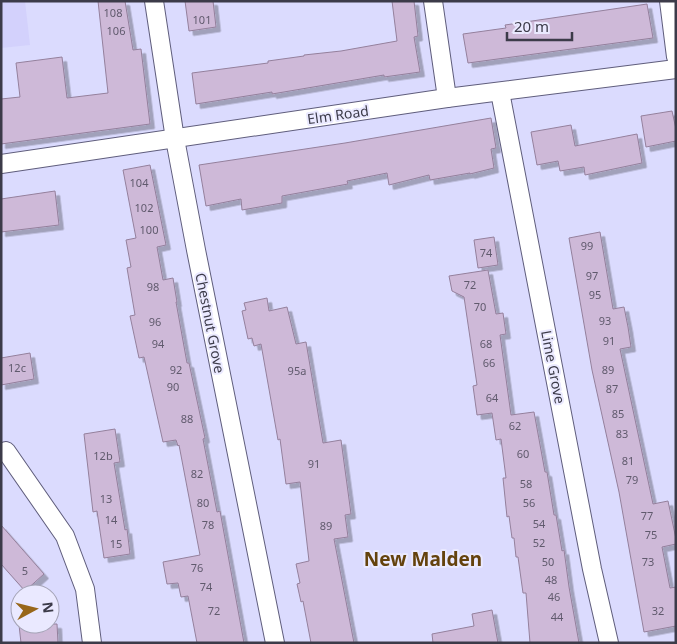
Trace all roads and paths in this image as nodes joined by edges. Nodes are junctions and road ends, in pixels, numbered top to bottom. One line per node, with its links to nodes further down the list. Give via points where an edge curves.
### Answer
1 (154, 1): 8 (street, Chestnut Grove)
2 (433, 1): 7 (street)
3 (669, 1): 4 (street)
4 (676, 57)
5 (676, 69): 6 (street, Elm Road)
6 (500, 92): 7 (street, Elm Road); 13 (street, Lime Grove)
7 (447, 98): 8 (street, Elm Road)
8 (175, 139): 9 (street, Elm Road); 12 (street, Chestnut Grove)
9 (1, 164)
10 (6, 451): 11 (street, via 65,536 85,589)
11 (92, 643)
12 (275, 643)
13 (609, 643)

